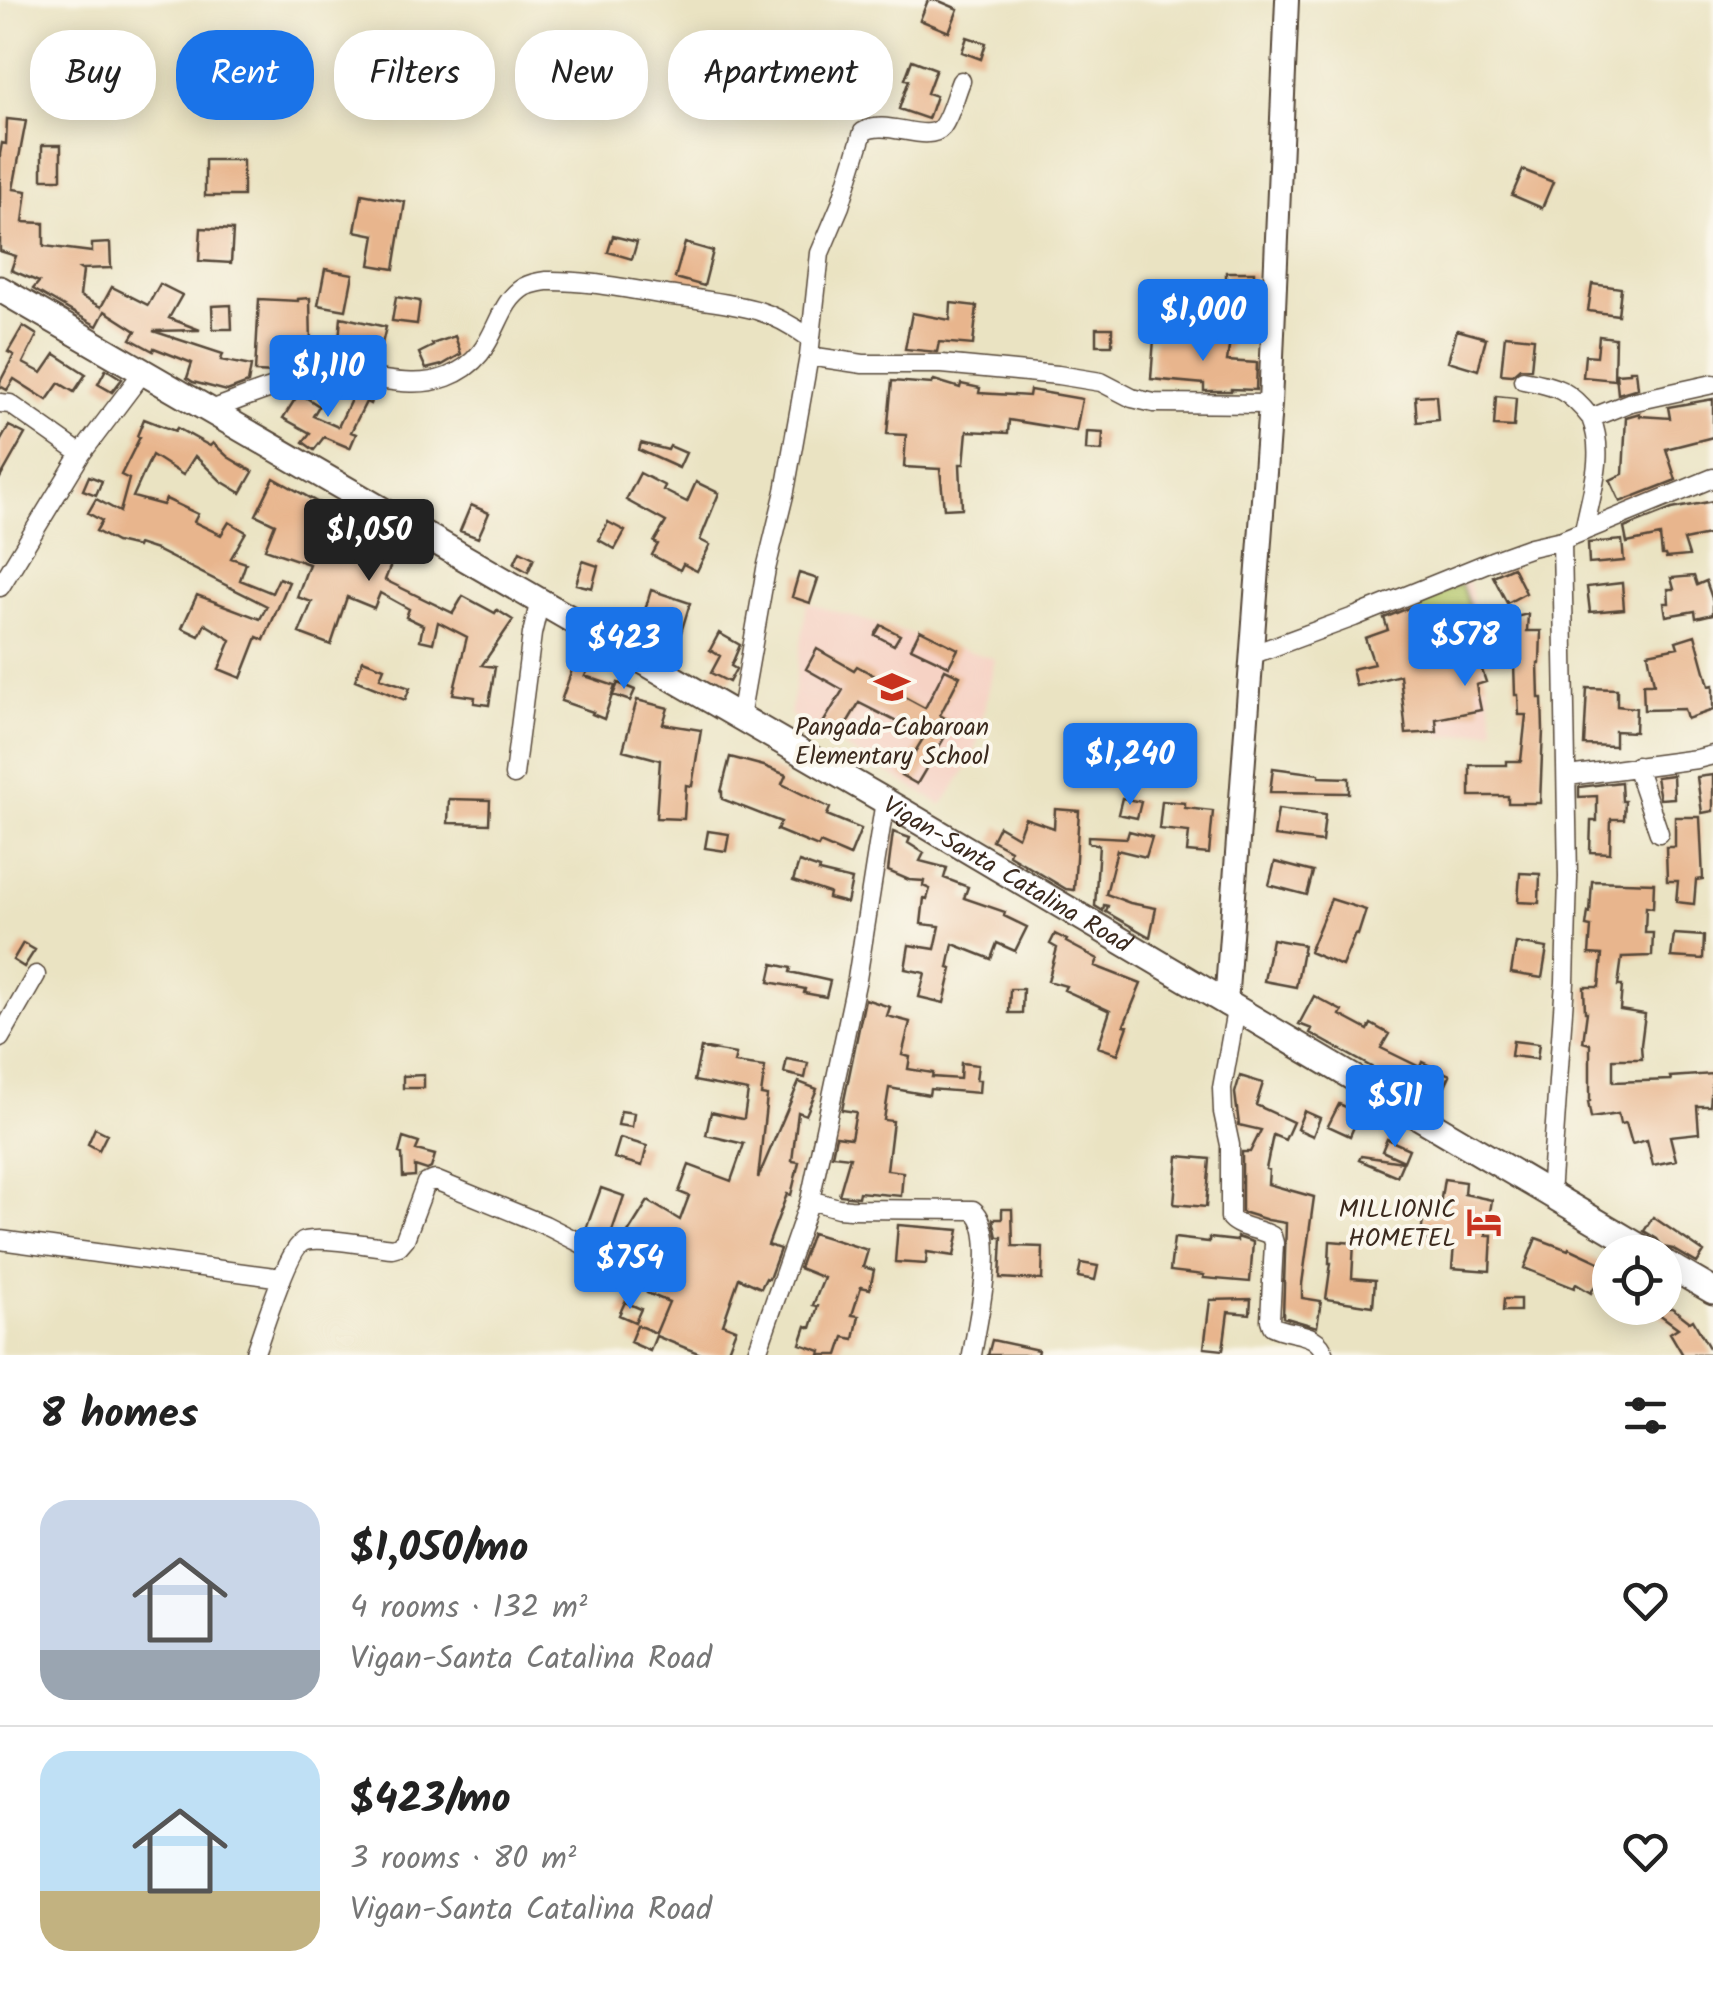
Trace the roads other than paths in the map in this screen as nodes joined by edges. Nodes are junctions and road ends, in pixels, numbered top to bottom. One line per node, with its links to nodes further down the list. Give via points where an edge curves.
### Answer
1 (1287, 0): 9 (street)
2 (960, 81): 4 (street, via 936,132 881,126 864,132 820,252)
3 (0, 289): 5 (main road, Vigan-Santa Catalina Road)
4 (809, 347): 9 (street, via 863,364 942,364 1101,382 1154,403); 10 (street, via 792,326 758,310 546,281 516,293 483,351 446,377 407,383 322,376); 19 (street)
5 (143, 372): 10 (main road, Vigan-Santa Catalina Road); 12 (street)
6 (1523, 380): 11 (street, via 1567,392)
7 (1713, 384): 11 (street)
8 (0, 403): 12 (street)
9 (1270, 404): 18 (street)
10 (211, 410): 17 (main road, Vigan-Santa Catalina Road)
11 (1591, 418): 14 (street, via 1599,457)
12 (81, 454): 16 (street)
13 (1713, 478): 14 (street)
14 (1584, 530): 15 (street)
15 (1562, 540): 18 (street); 23 (street)
16 (0, 586)
17 (540, 600): 19 (main road, Vigan-Santa Catalina Road); 22 (street)
18 (1251, 655): 27 (street)
19 (740, 718): 24 (main road, Vigan-Santa Catalina Road)
20 (1713, 755): 21 (street)
21 (1636, 766): 23 (street); 25 (street)
22 (514, 776)
23 (1568, 776): 29 (street, via 1566,982)
24 (885, 801): 27 (main road, Vigan-Santa Catalina Road); 30 (street)
25 (1659, 833)
26 (36, 975): 28 (street)
27 (1231, 1007): 29 (main road, Vigan-Santa Catalina Road); 40 (street, via 1222,1088 1230,1218 1272,1236 1272,1326 1316,1339)
28 (0, 1038)
29 (1550, 1195): 31 (main road, Vigan-Santa Catalina Road)
30 (810, 1200): 38 (street); 39 (street, via 850,1209 978,1212 986,1263)
31 (1619, 1235)
32 (0, 1240): 34 (street)
33 (1682, 1273): 36 (main road)
34 (282, 1278): 35 (street, via 303,1242 399,1246 426,1183 434,1180 545,1225); 37 (street)
35 (637, 1280)
36 (1713, 1291)
37 (254, 1355)
38 (756, 1355)
39 (972, 1355)
40 (1325, 1355)

